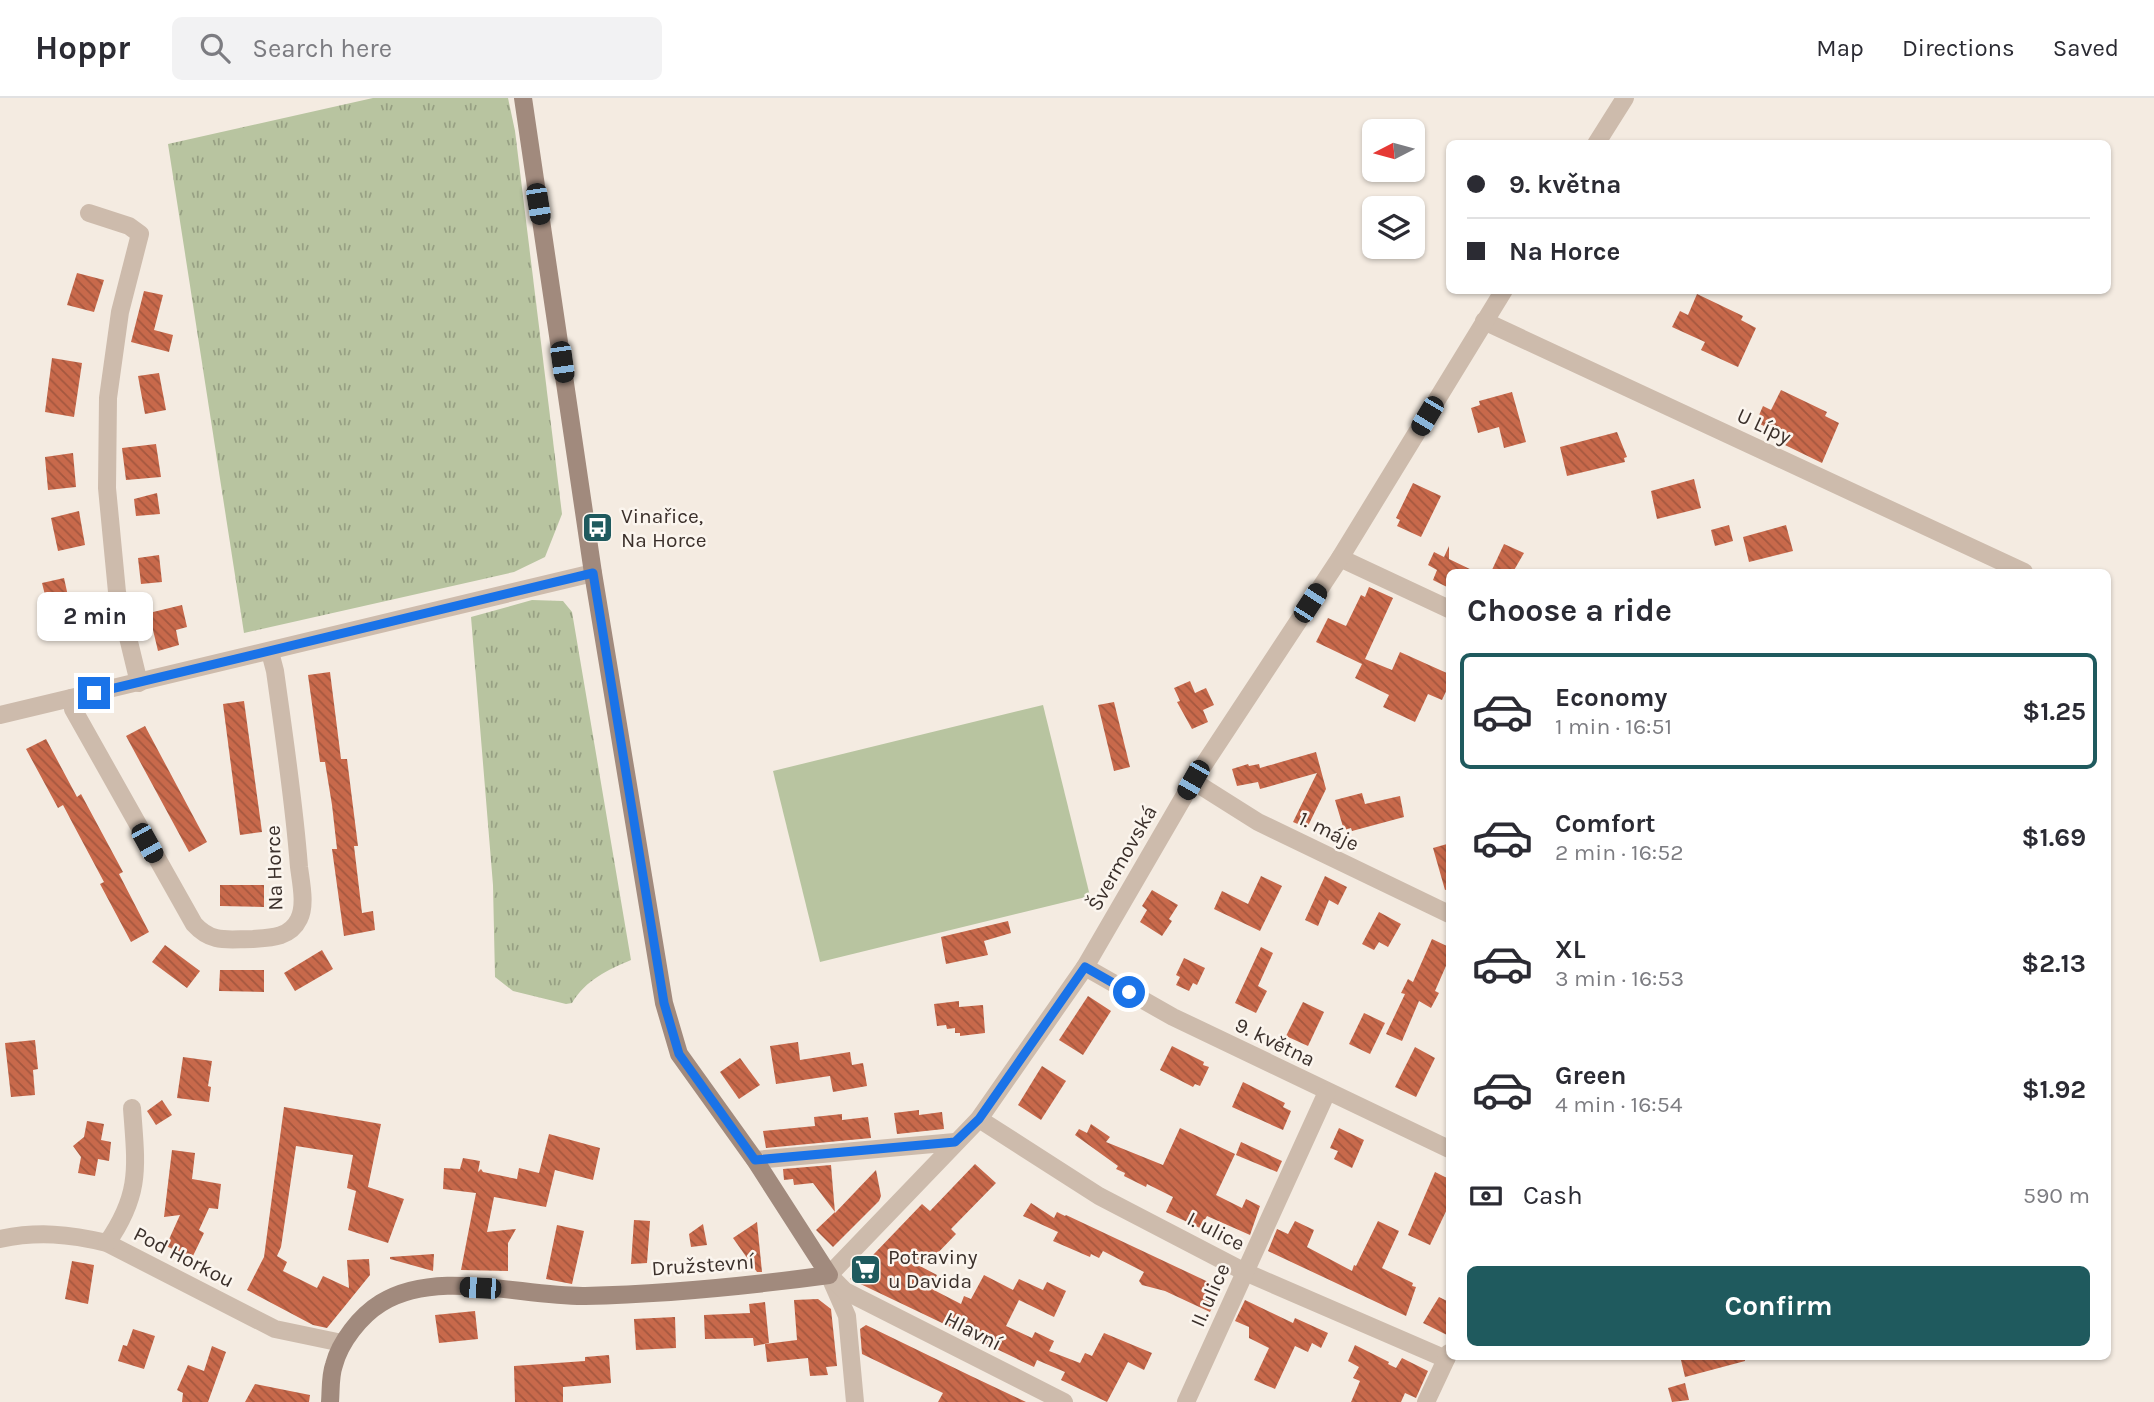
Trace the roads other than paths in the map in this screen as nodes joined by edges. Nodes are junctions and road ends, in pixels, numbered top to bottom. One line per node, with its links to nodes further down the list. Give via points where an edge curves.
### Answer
1 (523, 98): 9 (main road)
2 (1625, 98): 3 (street)
3 (1599, 140)
4 (89, 213): 12 (street, via 140,234 120,312 108,398 107,488 117,592)
5 (1502, 294): 6 (street, Švermovská)
6 (1485, 321): 7 (street, Švermovská); 8 (street, U Lípy)
7 (1340, 558): 10 (street); 15 (street, Švermovská)
8 (2018, 569)
9 (593, 573): 11 (street); 23 (main road, via 664,1003 679,1054)
10 (1446, 608)
11 (270, 652): 12 (street); 13 (street, Na Horce, via 297,834 302,905 293,928 273,938 216,939 194,924 73,709)
12 (139, 682): 13 (street)
13 (71, 698): 14 (street)
14 (0, 715)
15 (1193, 780): 16 (street, 1. máje, via 1258,822); 17 (street, Švermovská)
16 (1446, 913)
17 (1085, 967): 18 (street, 9. května, via 1173,1017); 20 (street, Švermovská)
18 (1327, 1092): 22 (street, 9. května); 26 (street, II. ulice)
19 (132, 1108): 25 (street, via 137,1157 134,1188)
20 (979, 1119): 21 (street, Švermovská); 26 (street, I. ulice, via 1099,1196)
21 (955, 1142): 23 (street); 27 (street, Švermovská)
22 (1446, 1148)
23 (755, 1160): 27 (main road)
24 (0, 1239): 25 (street, Pod Horkou, via 29,1233 77,1236)
25 (107, 1244): 28 (street, Pod Horkou, via 275,1329)
26 (1245, 1272): 29 (street, I. ulice); 34 (street, II. ulice)
27 (829, 1275): 28 (main road, Družstevní, via 718,1289 583,1296 439,1286 381,1303); 32 (street, via 847,1316); 33 (street, Hlavní, via 845,1291)
28 (342, 1343): 31 (main road, Družstevní, via 333,1367)
29 (1446, 1356)
30 (1446, 1358): 35 (street)
31 (330, 1402)
32 (855, 1402)
33 (1064, 1402)
34 (1186, 1402)
35 (1426, 1402)

